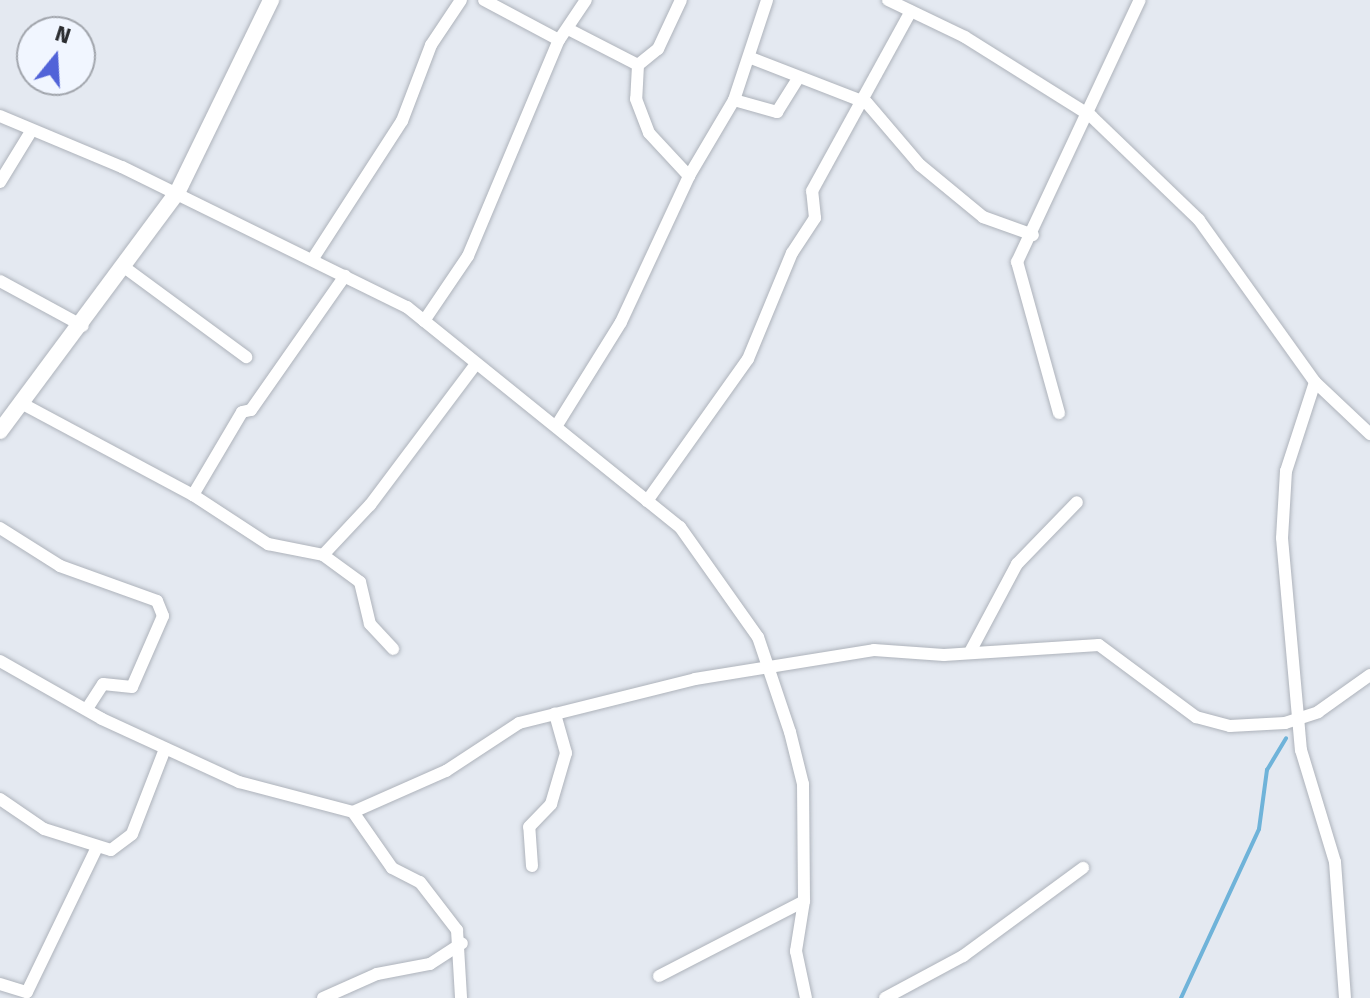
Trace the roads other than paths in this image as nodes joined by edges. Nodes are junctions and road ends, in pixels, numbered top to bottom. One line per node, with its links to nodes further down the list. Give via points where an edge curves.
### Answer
1 (271, 0): 22 (street)
2 (461, 0): 24 (street, via 431,45 402,121)
3 (484, 0): 11 (street)
4 (586, 0): 10 (street)
5 (681, 0): 13 (street, via 658,49)
6 (767, 0): 12 (street)
7 (888, 0): 9 (street)
8 (1140, 0): 18 (street)
9 (911, 11): 16 (street); 18 (street)
10 (570, 30): 11 (street); 13 (street)
11 (559, 40): 28 (street, via 468,256)
12 (751, 58): 14 (street); 15 (street)
13 (638, 65): 20 (street, via 636,99 649,133)
14 (798, 78): 15 (street, via 777,112); 16 (street)
15 (734, 100): 20 (street)
16 (867, 103): 23 (street, via 920,165 983,217); 39 (street, via 812,191 819,209 792,253 748,359)
17 (0, 116): 19 (street)
18 (1091, 116): 23 (street); 32 (street, via 1199,220)
19 (30, 133): 21 (street); 22 (street)
20 (689, 176): 35 (street, via 621,322)
21 (0, 182)
22 (177, 193): 24 (street); 25 (street)
23 (1033, 235): 34 (street, via 1017,262 1018,282)
24 (312, 260): 26 (street)
25 (124, 267): 29 (street); 30 (street)
26 (345, 276): 28 (street); 38 (street, via 251,410 242,412)
27 (0, 281): 29 (street)
28 (424, 321): 31 (street)
29 (83, 326): 33 (street)
30 (246, 357)
31 (475, 365): 35 (street); 42 (street, via 370,505)
32 (1315, 382): 37 (street); 50 (street, via 1286,471 1282,510)
33 (23, 404): 36 (street); 38 (street)
34 (1059, 413)
35 (557, 425): 39 (street)
36 (0, 431)
37 (1370, 434)
38 (193, 495): 42 (street, via 268,544)
39 (647, 501): 46 (street, via 716,570)
40 (1077, 502): 44 (street, via 1017,564)
41 (0, 528): 48 (street, via 60,566 157,601 163,616 132,687 103,684)
42 (323, 555): 43 (street, via 360,582 370,624)
43 (393, 649)
44 (970, 652): 46 (street, via 874,650); 50 (street, via 1099,645 1196,717 1230,726)
45 (0, 661): 48 (street)
46 (770, 666): 49 (street); 57 (street, via 803,784)
47 (1370, 675): 50 (street, via 1318,712)
48 (87, 709): 51 (street)
49 (555, 714): 53 (street, via 519,723 446,771); 55 (street, via 566,753 551,804 529,827)
50 (1297, 717): 65 (street, via 1304,769 1335,862)
51 (165, 749): 53 (street, via 239,782); 54 (street, via 132,834 111,850)
52 (0, 799): 54 (street, via 44,829)
53 (353, 812): 58 (street, via 392,868 420,882)
54 (96, 849): 60 (street, via 27,992)
55 (532, 866)
56 (1083, 868): 64 (street, via 963,956)
57 (804, 901): 59 (street); 63 (street, via 796,951)
58 (462, 943): 61 (street, via 430,964 377,974); 62 (street)
59 (659, 976)
60 (0, 984)
61 (323, 998)
62 (461, 998)
63 (806, 998)
64 (885, 998)
65 (1345, 998)

